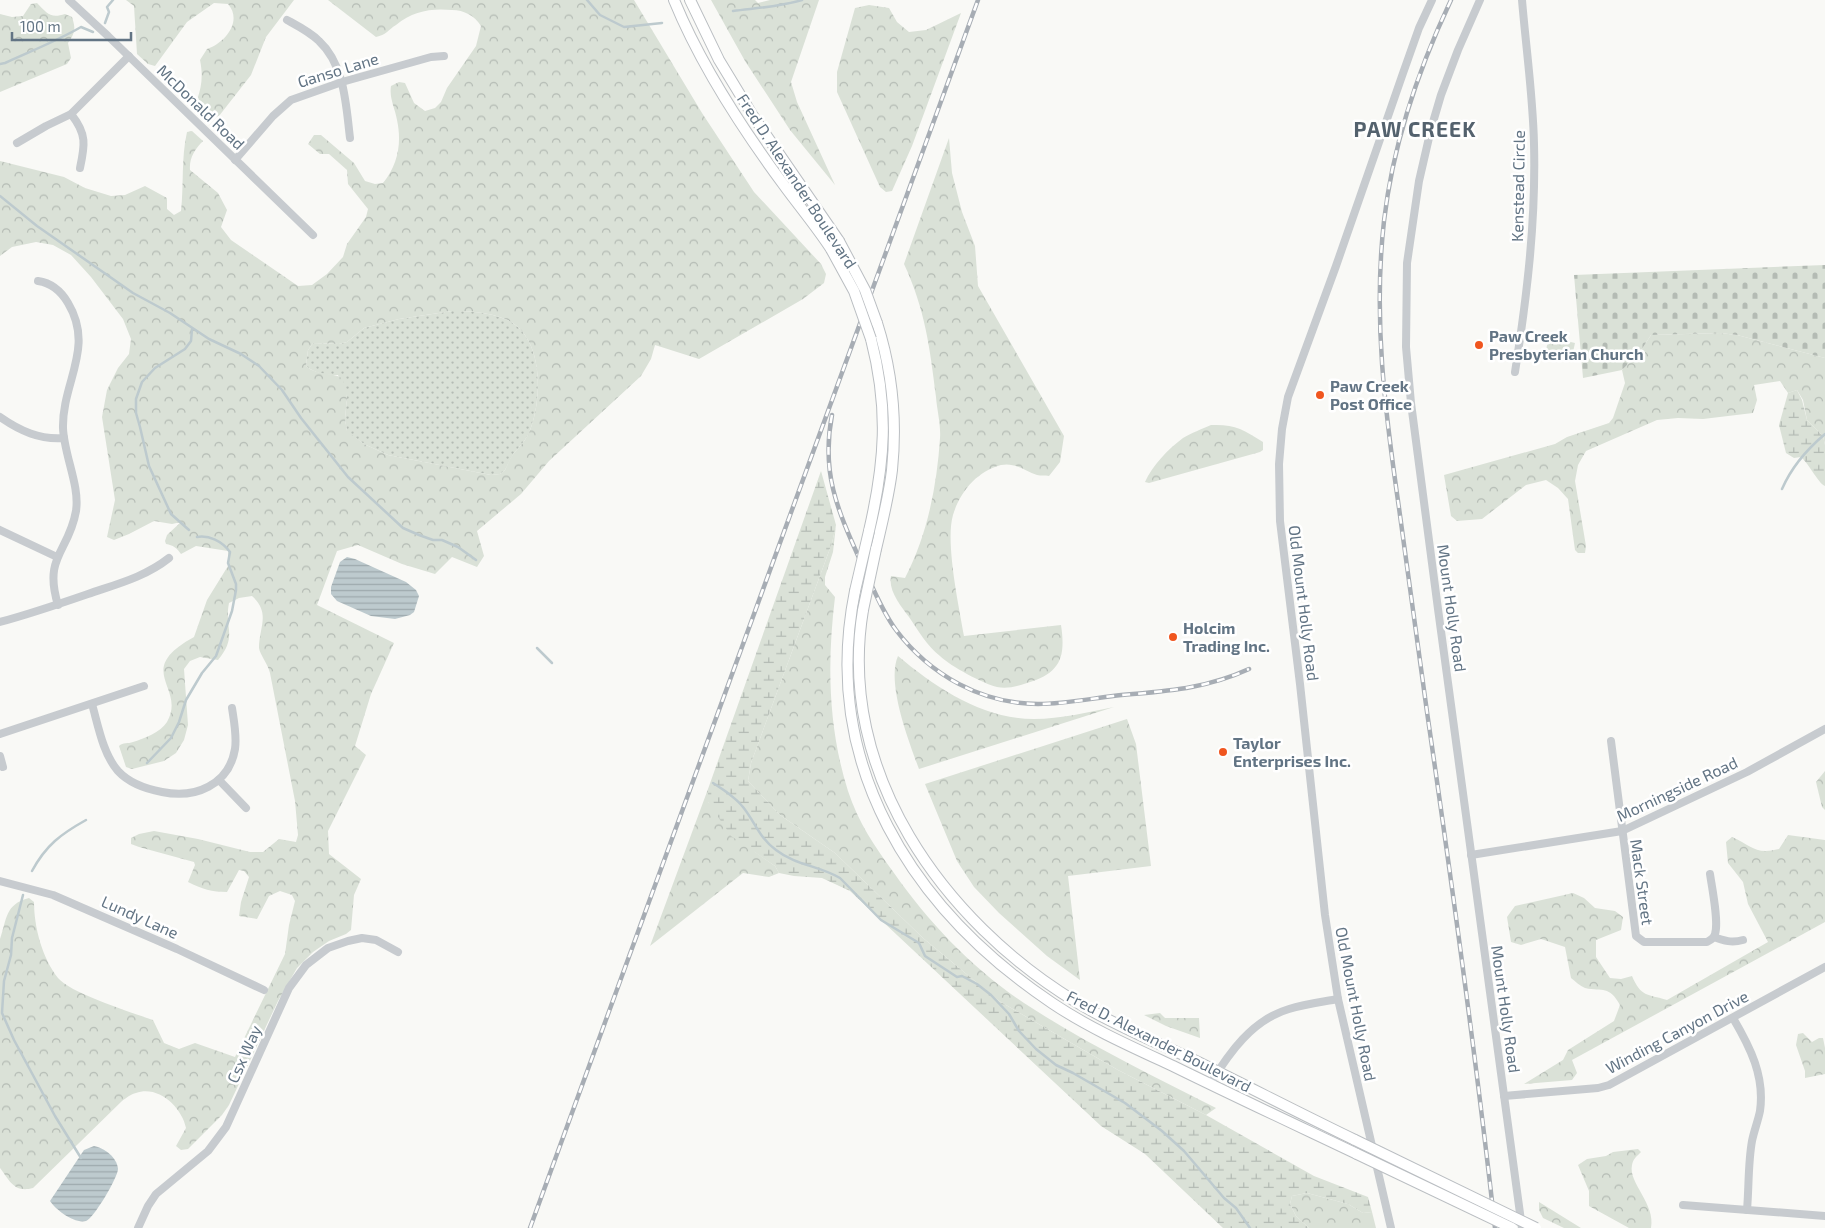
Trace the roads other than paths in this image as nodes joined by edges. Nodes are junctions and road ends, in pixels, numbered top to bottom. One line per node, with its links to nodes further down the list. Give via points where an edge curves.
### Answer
1 (70, 0): 8 (street, McDonald Road)
2 (674, 0): 48 (main road, Fred D. Alexander Boulevard, bridge, via 726,99 760,152 817,227 852,286 877,363 884,437 880,479 854,591 848,636 848,687 856,742 876,803 916,873 982,948 1053,1004)
3 (690, 0): 47 (main road, Fred D. Alexander Boulevard, bridge, via 719,60 749,109 839,241 865,290 883,340 894,437 890,485 859,640 867,726 886,793 932,872 963,908 1026,967 1102,1016)
4 (1432, 0): 45 (street, Old Mount Holly Road, via 1288,397 1282,429 1278,493 1280,521 1324,907)
5 (1480, 0): 37 (street, Mount Holly Road, via 1458,50 1431,128 1411,228 1406,285 1406,347 1411,403)
6 (1522, 0): 18 (street, Kenstead Circle, via 1534,167 1529,270)
7 (287, 20): 10 (street, via 320,41)
8 (129, 56): 11 (street); 14 (street, McDonald Road)
9 (444, 56): 10 (street, Ganso Lane)
10 (342, 82): 12 (street); 14 (street, Ganso Lane, via 291,100)
11 (71, 114): 13 (street); 15 (street, via 84,139)
12 (350, 138)
13 (17, 143)
14 (235, 160): 16 (street, McDonald Road)
15 (80, 168)
16 (313, 235)
17 (38, 281): 20 (street, via 55,287 66,300 79,331 78,356 66,400)
18 (1514, 372)
19 (0, 418): 20 (street, via 28,433)
20 (64, 438): 22 (street, via 76,511)
21 (0, 530): 22 (street)
22 (57, 557): 24 (street, via 52,577)
23 (169, 558): 24 (street, via 135,578)
24 (58, 605): 25 (street)
25 (0, 622)
26 (144, 686): 27 (street)
27 (92, 704): 30 (street); 34 (street, via 112,763 134,783 154,791 181,795 206,789)
28 (232, 708): 34 (street, via 235,749 229,767)
29 (1825, 729): 36 (street, Morningside Road, via 1747,772)
30 (0, 734)
31 (1611, 741): 36 (street, Mack Street)
32 (0, 756): 33 (street)
33 (3, 768)
34 (219, 780): 35 (street)
35 (246, 808)
36 (1622, 831): 37 (street, Morningside Road); 40 (street, Mack Street, via 1636,936 1644,942 1707,942)
37 (1471, 855): 49 (street, Mount Holly Road)
38 (1710, 874): 40 (street, via 1716,924)
39 (0, 881): 44 (street, Lundy Lane, via 53,895)
40 (1714, 937): 41 (street, via 1724,941)
41 (1743, 940)
42 (398, 952): 53 (street, Csx Way, via 376,940 362,938 328,948 306,964 289,988 218,1140 156,1194)
43 (1825, 967): 46 (street, Winding Canyon Drive)
44 (264, 990)
45 (1338, 999): 47 (street, via 1289,1009 1270,1017 1239,1043); 54 (street, Old Mount Holly Road)
46 (1733, 1018): 49 (street, Winding Canyon Drive, via 1609,1085); 51 (street, via 1751,1050 1761,1088 1760,1112 1751,1148)
47 (1217, 1072): 48 (street); 57 (main road, Fred D. Alexander Boulevard, bridge)
48 (1210, 1084): 55 (main road, Fred D. Alexander Boulevard, bridge)
49 (1504, 1096): 56 (street, Mount Holly Road)
50 (1683, 1205): 51 (street)
51 (1747, 1210): 52 (street)
52 (1825, 1216)
53 (138, 1228)
54 (1391, 1228)
55 (1512, 1228)
56 (1522, 1228)
57 (1536, 1228)

